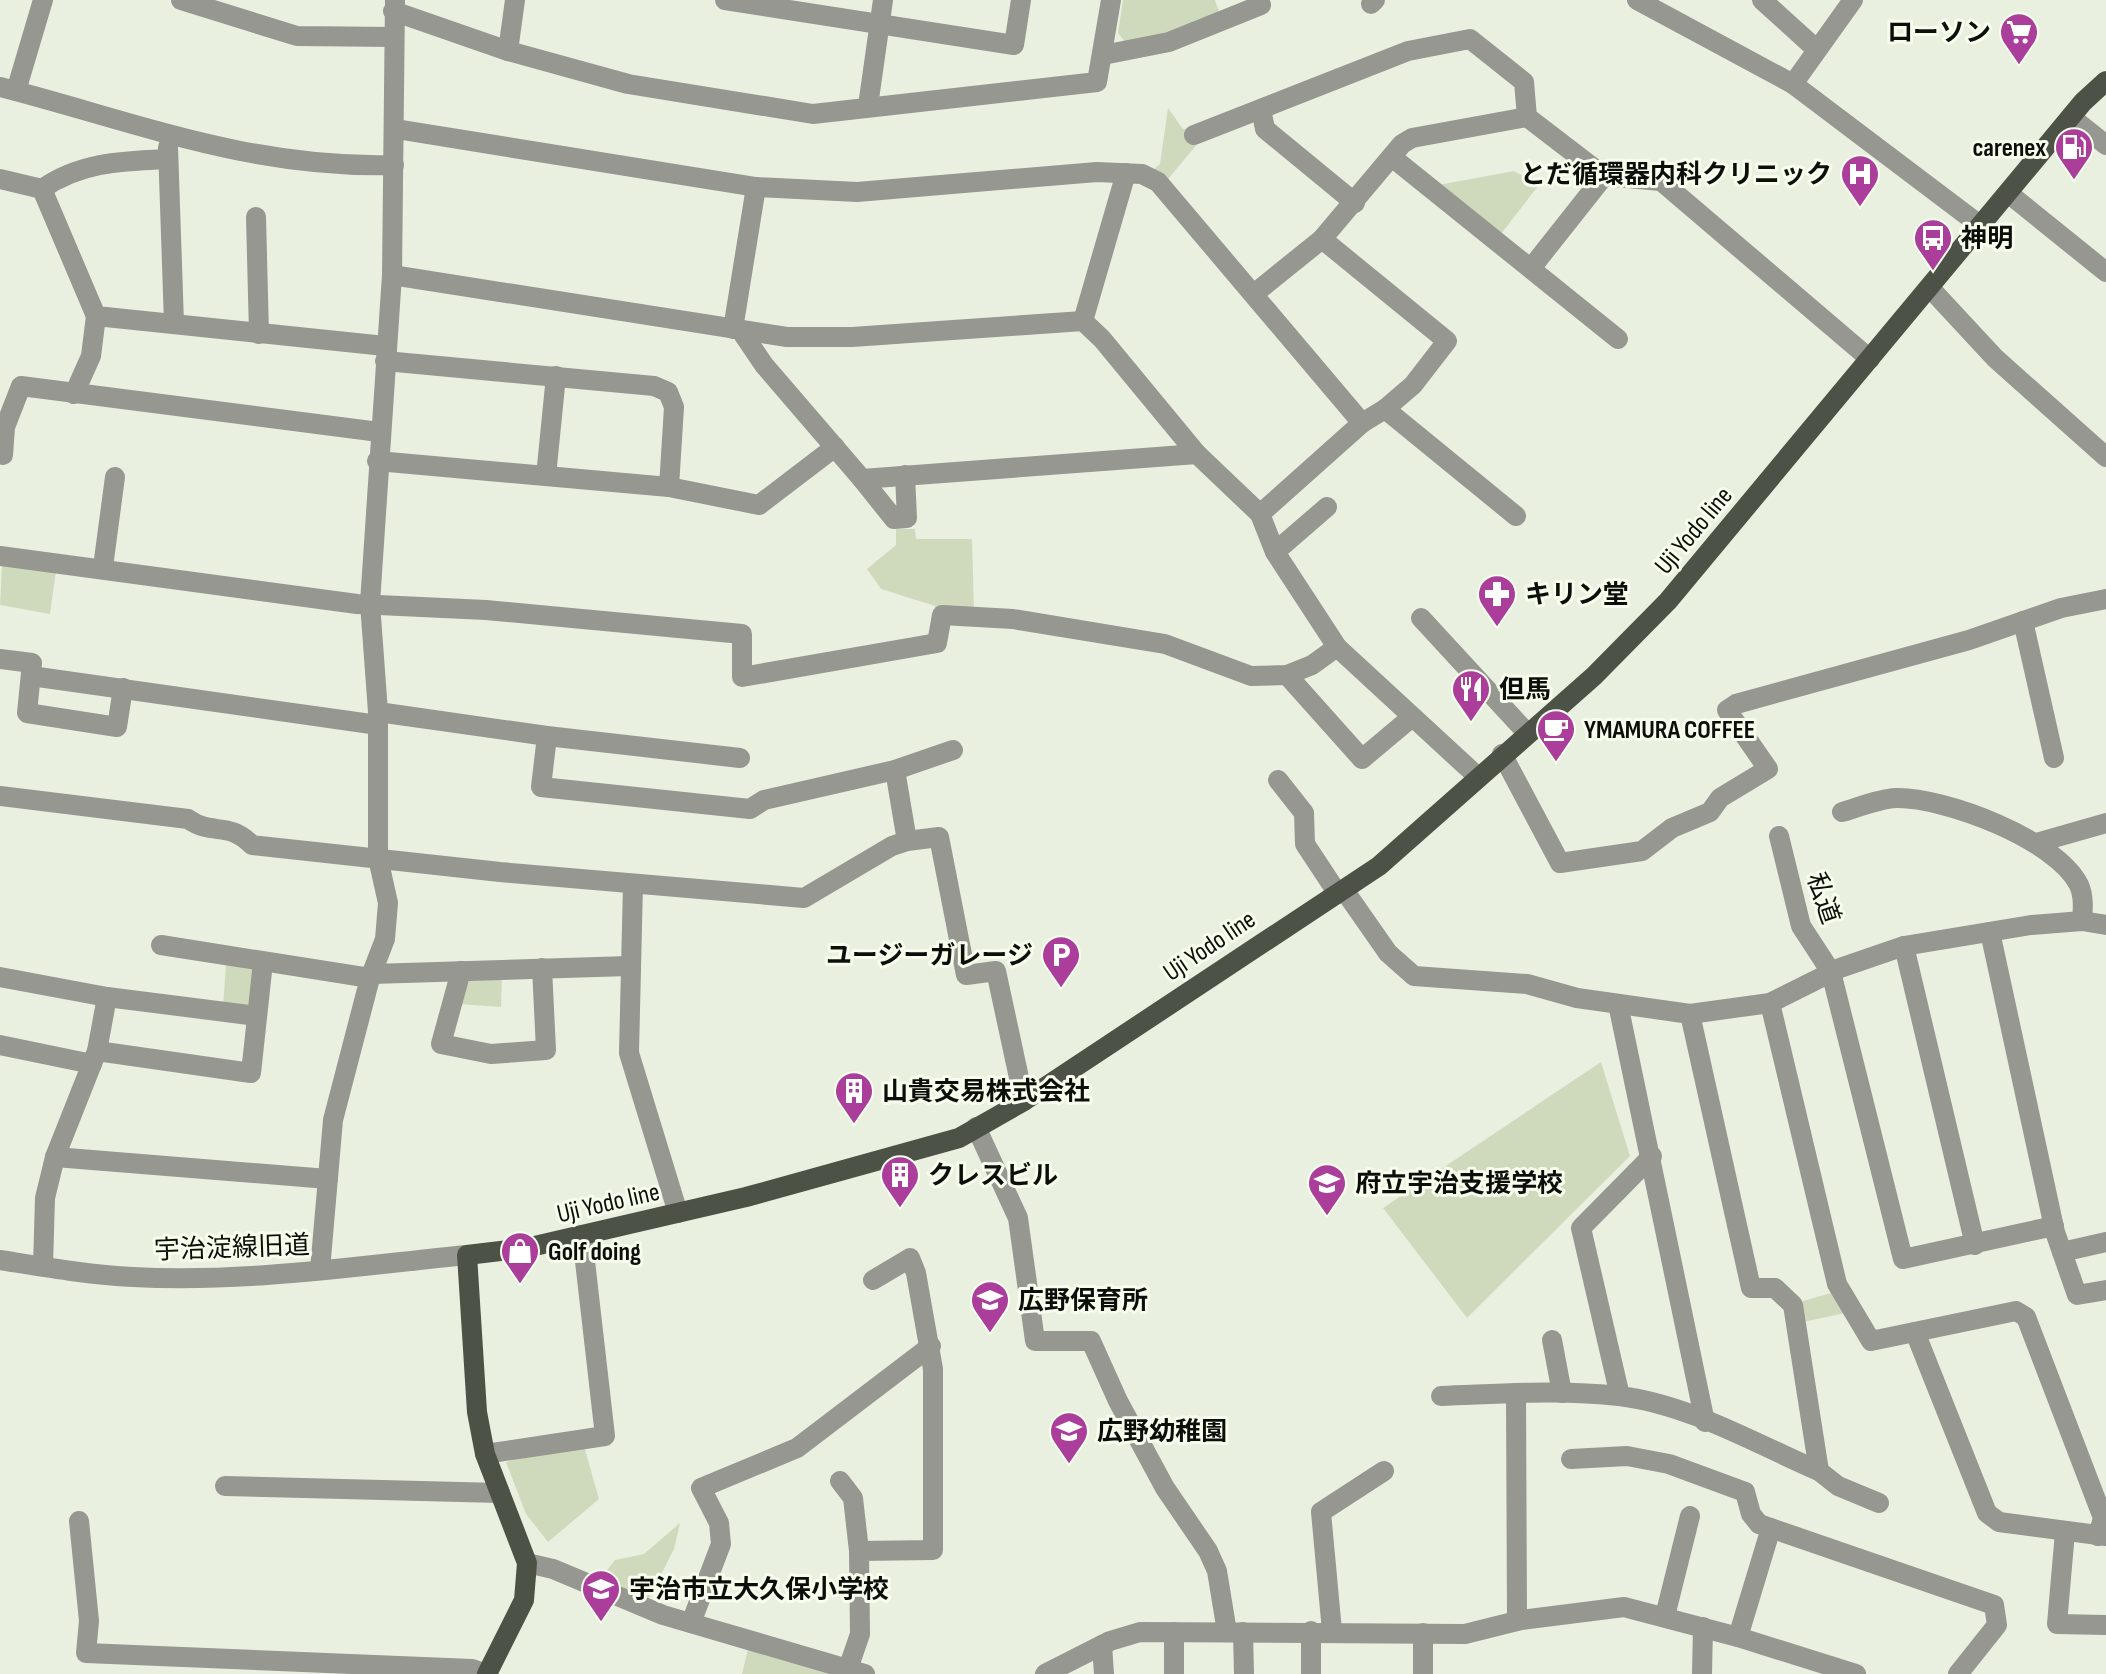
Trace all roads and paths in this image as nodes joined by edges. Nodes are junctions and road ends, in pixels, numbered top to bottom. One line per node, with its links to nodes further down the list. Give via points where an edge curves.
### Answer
1 (43, 0): 21 (street)
2 (181, 0): 12 (street)
3 (515, 0): 17 (street)
4 (725, 0): 14 (street)
5 (883, 0): 14 (street)
6 (1021, 0): 14 (street, via 1014,45)
7 (1111, 0): 18 (street)
8 (1259, 0): 18 (street, via 1261,5 1169,42)
9 (1637, 0): 20 (street)
10 (1762, 0): 16 (street)
11 (1853, 0): 16 (street)
12 (218, 5): 15 (street, via 297,36)
13 (394, 6): 15 (street); 17 (street)
14 (879, 25): 22 (street)
15 (394, 37): 26 (street)
16 (1815, 48): 20 (street)
17 (508, 51): 22 (street, via 628,84 813,114)
18 (1103, 55): 22 (street, via 1097,82)
19 (2106, 81): 25 (main road, Uji Yodo line)
20 (1793, 84): 41 (street)
21 (8, 89): 27 (street)
22 (868, 106)
23 (1261, 109): 24 (street, via 1408,51 1470,39 1524,82); 28 (street); 39 (street, via 1265,129)
24 (1527, 117): 30 (street, via 1412,138); 34 (street)
25 (2071, 117): 29 (street); 38 (main road, Uji Yodo line)
26 (396, 129): 32 (street); 36 (street)
27 (169, 134): 31 (street); 32 (street, via 263,158 340,167)
28 (1194, 135)
29 (2106, 145)
30 (1393, 158): 39 (street); 43 (street)
31 (168, 159): 37 (street, via 93,165 61,175); 50 (street)
32 (394, 165): 45 (street)
33 (1126, 173): 36 (street, via 857,192); 47 (street, via 1158,182); 49 (street)
34 (1604, 176): 43 (street); 55 (street, via 1661,181)
35 (0, 179): 37 (street)
36 (756, 187): 51 (street)
37 (42, 189): 48 (street)
38 (2008, 193): 41 (main road, Uji Yodo line); 44 (street)
39 (1355, 203): 42 (street)
40 (256, 217): 52 (street)
41 (1981, 226): 46 (main road, Uji Yodo line)
42 (1322, 239): 47 (street); 58 (street, via 1447,341 1413,385)
43 (1532, 267): 53 (street)
44 (2106, 272)
45 (392, 275): 51 (street); 54 (street)
46 (1930, 288): 55 (main road, Uji Yodo line); 64 (street, via 1995,358)
47 (1255, 293): 59 (street)
48 (96, 316): 50 (street); 57 (street, via 91,356)
49 (1083, 321): 51 (street, via 852,337); 62 (street)
50 (174, 323): 52 (street)
51 (737, 330): 61 (street)
52 (259, 334): 54 (street)
53 (1618, 339)
54 (385, 353): 56 (street); 60 (street)
55 (1870, 359): 88 (main road, Uji Yodo line, via 1668,601 1594,676)
56 (556, 376): 67 (street); 70 (street, via 668,392 674,407)
57 (74, 394): 60 (street); 63 (street, via 21,386 5,427)
58 (1385, 409): 59 (street); 73 (street)
59 (1362, 423): 72 (street)
60 (379, 432): 65 (street)
61 (835, 447): 69 (street); 70 (street, via 759,505)
62 (1197, 454): 66 (street); 72 (street)
63 (3, 455)
64 (2106, 457)
65 (377, 461): 67 (street); 78 (street)
66 (905, 475): 69 (street); 69 (street, via 907,518 894,519)
67 (546, 476): 70 (street)
68 (115, 477): 76 (street)
69 (862, 479)
70 (669, 487)
71 (1327, 507): 74 (street)
72 (1260, 514): 74 (street)
73 (1516, 516)
74 (1275, 552): 81 (street)
75 (0, 556): 76 (street)
76 (103, 567): 78 (street)
77 (2106, 599): 80 (street)
78 (370, 603): 83 (street, via 742,634 742,677 937,643 942,615 1013,619 1121,636 1165,644 1251,676); 87 (street)
79 (1421, 618): 88 (street)
80 (2023, 621): 91 (street, via 1736,704 1727,710 1768,769 1720,798 1710,812 1672,828 1642,851 1560,863); 93 (street)
81 (1337, 647): 83 (street); 86 (street)
82 (0, 659): 84 (street, via 32,663)
83 (1287, 675): 86 (street, via 1362,759)
84 (31, 676): 85 (street); 85 (street, via 27,713 117,727)
85 (123, 688): 87 (street)
86 (1412, 717): 95 (street)
87 (378, 718): 89 (street); 103 (street)
88 (1527, 733): 91 (main road, Uji Yodo line)
89 (547, 736): 92 (street); 94 (street, via 541,787 750,809 764,800)
90 (953, 750): 94 (street)
91 (1502, 754): 95 (main road, Uji Yodo line)
92 (740, 758)
93 (2054, 758)
94 (895, 770): 101 (street)
95 (1478, 777): 105 (main road, Uji Yodo line, via 1379,866)
96 (1278, 780): 105 (street, via 1304,813 1305,844)
97 (0, 796): 103 (street, via 188,819 200,827 238,831 252,845)
98 (1842, 812): 102 (street, via 1892,798 1918,799)
99 (2106, 823): 102 (street)
100 (1779, 836): 115 (street, 私道, via 1801,926)
101 (907, 841): 104 (street, via 804,898); 125 (street, via 939,837 966,975 996,971)
102 (2036, 843): 106 (street, via 2079,885)
103 (378, 858): 104 (street); 116 (street, via 388,903 385,939)
104 (633, 884): 112 (street)
105 (1341, 892): 120 (street, via 1388,953 1414,976 1527,984); 125 (main road, Uji Yodo line)
106 (2082, 921): 107 (street); 108 (street)
107 (2106, 925)
108 (1990, 932): 110 (street); 131 (street)
109 (161, 945): 111 (street)
110 (1904, 946): 115 (street); 134 (street)
111 (263, 962): 116 (street); 122 (street)
112 (629, 966): 113 (street); 130 (street, via 629,1053)
113 (542, 968): 114 (street); 114 (street, via 546,1050 491,1054 441,1044)
114 (461, 971): 116 (street)
115 (1831, 972): 119 (street); 134 (street, 私道, via 1903,1259)
116 (371, 976): 129 (street, via 342,1076)
117 (0, 977): 118 (street)
118 (107, 997): 122 (street); 124 (street)
119 (1770, 1003): 121 (street); 142 (street, via 1837,1284 1871,1341)
120 (1618, 1004): 121 (street); 127 (street)
121 (1690, 1014): 153 (street, via 1751,1288 1775,1288 1793,1305)
122 (257, 1016): 124 (street, via 251,1073)
123 (0, 1045): 124 (street)
124 (95, 1057): 128 (street)
125 (1024, 1101): 126 (main road, Uji Yodo line)
126 (976, 1127): 130 (main road, Uji Yodo line, via 925,1150); 173 (street, via 1018,1218 1035,1341 1091,1341 1165,1488 1208,1551)
127 (1652, 1156): 148 (street, via 1581,1228); 149 (street)
128 (55, 1157): 129 (street); 138 (street, via 45,1198)
129 (328, 1179): 139 (street)
130 (678, 1213): 132 (main road, Uji Yodo line)
131 (2054, 1226): 134 (street); 135 (street)
132 (582, 1235): 136 (main road, Uji Yodo line); 150 (street, via 605,1436)
133 (2106, 1242): 135 (street)
134 (1975, 1245)
135 (2062, 1252): 141 (street, via 2077,1295)
136 (467, 1255): 139 (street, 宇治淀線旧道); 150 (main road, via 477,1412)
137 (0, 1260): 138 (street, 宇治淀線旧道)
138 (43, 1266): 139 (street, 宇治淀線旧道, via 132,1277)
139 (320, 1270)
140 (873, 1280): 144 (street, via 910,1258)
141 (2106, 1290)
142 (1915, 1332): 161 (street, via 1987,1513 1999,1522); 162 (street, via 2016,1311 2026,1317 2103,1518)
143 (1552, 1340): 145 (street)
144 (931, 1346): 163 (street, via 933,1550); 167 (street, via 797,1448 701,1488 719,1523 721,1544)
145 (1562, 1393): 146 (street); 148 (street)
146 (1516, 1394): 147 (street); 166 (street)
147 (1441, 1396)
148 (1620, 1396): 149 (street)
149 (1705, 1422): 153 (street)
150 (485, 1454): 156 (main road)
151 (1571, 1459): 160 (street, via 1627,1456 1669,1464 1745,1492 1751,1514)
152 (1384, 1471): 171 (street, via 1321,1512)
153 (1819, 1471): 157 (street, via 1838,1486)
154 (840, 1481): 163 (street, via 853,1498)
155 (225, 1486): 156 (street)
156 (500, 1493): 164 (main road)
157 (1879, 1503)
158 (1690, 1516): 165 (street)
159 (79, 1521): 178 (street, via 89,1621 86,1653 472,1669)
160 (1771, 1528): 175 (street); 187 (street, via 1994,1605 1997,1625)
161 (2065, 1532): 162 (street); 168 (street, via 2057,1624)
162 (2102, 1536)
163 (859, 1551): 177 (street)
164 (527, 1563): 167 (street); 178 (main road, via 524,1600)
165 (1665, 1616): 166 (street, via 1624,1607); 169 (street)
166 (1517, 1621): 174 (street, via 1465,1634)
167 (691, 1623): 177 (street)
168 (2106, 1625)
169 (1703, 1627): 175 (street); 185 (street)
170 (1311, 1631): 171 (street); 173 (street); 183 (street)
171 (1332, 1631): 174 (street)
172 (1174, 1632): 173 (street); 176 (street, via 1140,1632); 181 (street)
173 (1235, 1632): 182 (street)
174 (1423, 1633): 184 (street)
175 (1738, 1637): 186 (street)
176 (1102, 1645): 179 (street); 180 (street)
177 (856, 1672)
178 (486, 1674)
179 (1045, 1674)
180 (1104, 1674)
181 (1174, 1674)
182 (1244, 1674)
183 (1311, 1674)
184 (1423, 1674)
185 (1702, 1674)
186 (1856, 1674)
187 (1958, 1674)

